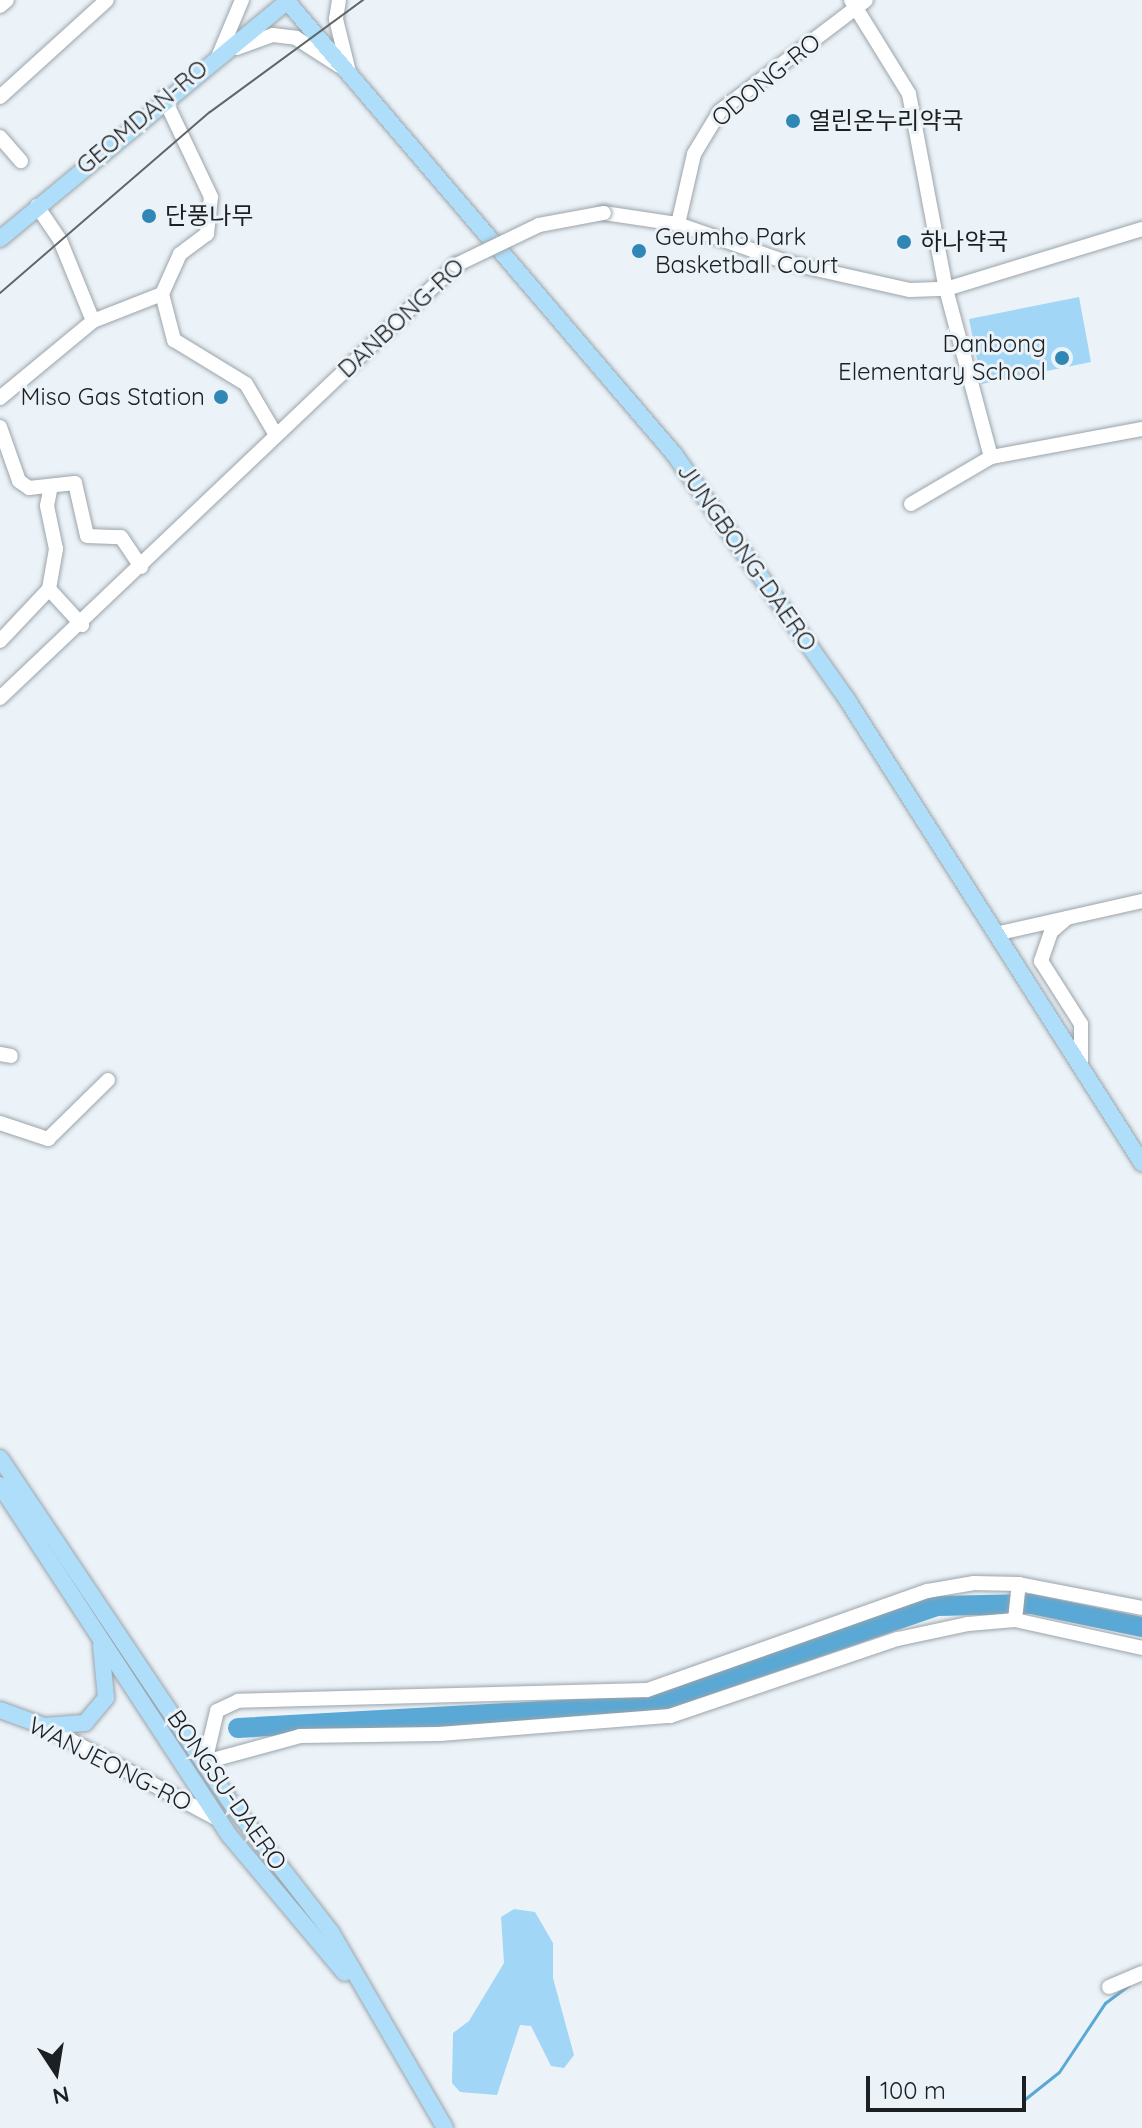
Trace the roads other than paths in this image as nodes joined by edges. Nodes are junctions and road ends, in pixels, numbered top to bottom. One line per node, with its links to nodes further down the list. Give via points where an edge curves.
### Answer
1 (7, 0): 7 (street)
2 (107, 0): 10 (street)
3 (242, 0): 8 (street)
4 (287, 0): 8 (main road, GEOMDAN-RO); 9 (main road, JUNGBONG-DAERO)
5 (339, 0): 9 (street, via 336,19)
6 (858, 3): 15 (street, ODONG-RO, via 707,127); 18 (street, via 909,94)
7 (0, 6)
8 (213, 59): 9 (street, via 273,35 296,38); 11 (main road, GEOMDAN-RO)
9 (349, 72): 35 (main road, JUNGBONG-DAERO, via 674,454)
10 (0, 97)
11 (164, 98): 14 (main road, GEOMDAN-RO); 19 (street, via 212,208 207,234 180,254)
12 (0, 137): 13 (street)
13 (21, 161)
14 (37, 206): 17 (main road, GEOMDAN-RO); 20 (street, via 60,240)
15 (678, 224): 18 (street, DANBONG-RO, via 854,281); 24 (street, DANBONG-RO, bridge, via 604,213 539,225 456,265)
16 (1142, 229): 18 (street, DANBONG-RO)
17 (0, 239)
18 (946, 289): 25 (street)
19 (162, 294): 20 (street); 24 (street, via 174,340 246,384)
20 (93, 321): 21 (street)
21 (0, 398)
22 (0, 427): 26 (street, via 19,481)
23 (1142, 429): 25 (street)
24 (276, 435): 28 (street, DANBONG-RO)
25 (991, 457): 27 (street)
26 (51, 486): 28 (street, via 75,483 87,536 121,537); 29 (street, via 47,506 56,549)
27 (911, 504)
28 (141, 567): 30 (street, DANBONG-RO)
29 (49, 589): 30 (street); 31 (street)
30 (82, 625): 32 (street, DANBONG-RO)
31 (0, 641)
32 (0, 698)
33 (1142, 901): 34 (street)
34 (1067, 918): 35 (street); 36 (street, via 1051,932 1041,961 1081,1024)
35 (1000, 933): 36 (main road, JUNGBONG-DAERO)
36 (1081, 1061): 39 (main road, JUNGBONG-DAERO)
37 (108, 1080): 38 (street, via 48,1139)
38 (0, 1123)
39 (1142, 1163)
40 (0, 1458): 49 (main road, BONGSU-DAERO)
41 (0, 1485): 45 (main road, BONGSU-DAERO)
42 (1019, 1585): 43 (street); 44 (street); 51 (street, via 927,1591 647,1690 238,1701 217,1711)
43 (1142, 1608)
44 (1016, 1620): 46 (street); 51 (street, via 913,1634 670,1716 440,1734 300,1736)
45 (99, 1636): 48 (main road, via 108,1679 99,1712 85,1723); 50 (main road, BONGSU-DAERO)
46 (1142, 1648)
47 (0, 1710): 48 (main road, WANJEONG-RO)
48 (44, 1726): 52 (street, WANJEONG-RO)
49 (186, 1735): 50 (main road, via 184,1744); 51 (main road, BONGSU-DAERO)
50 (167, 1742): 52 (main road, BONGSU-DAERO)
51 (205, 1762): 53 (main road, BONGSU-DAERO)
52 (219, 1820): 53 (main road); 56 (main road)
53 (283, 1871): 56 (main road, BONGSU-DAERO, via 331,1932)
54 (1142, 1973): 55 (street)
55 (1109, 1987)
56 (374, 2008): 57 (main road, BONGSU-DAERO)
57 (445, 2128)

